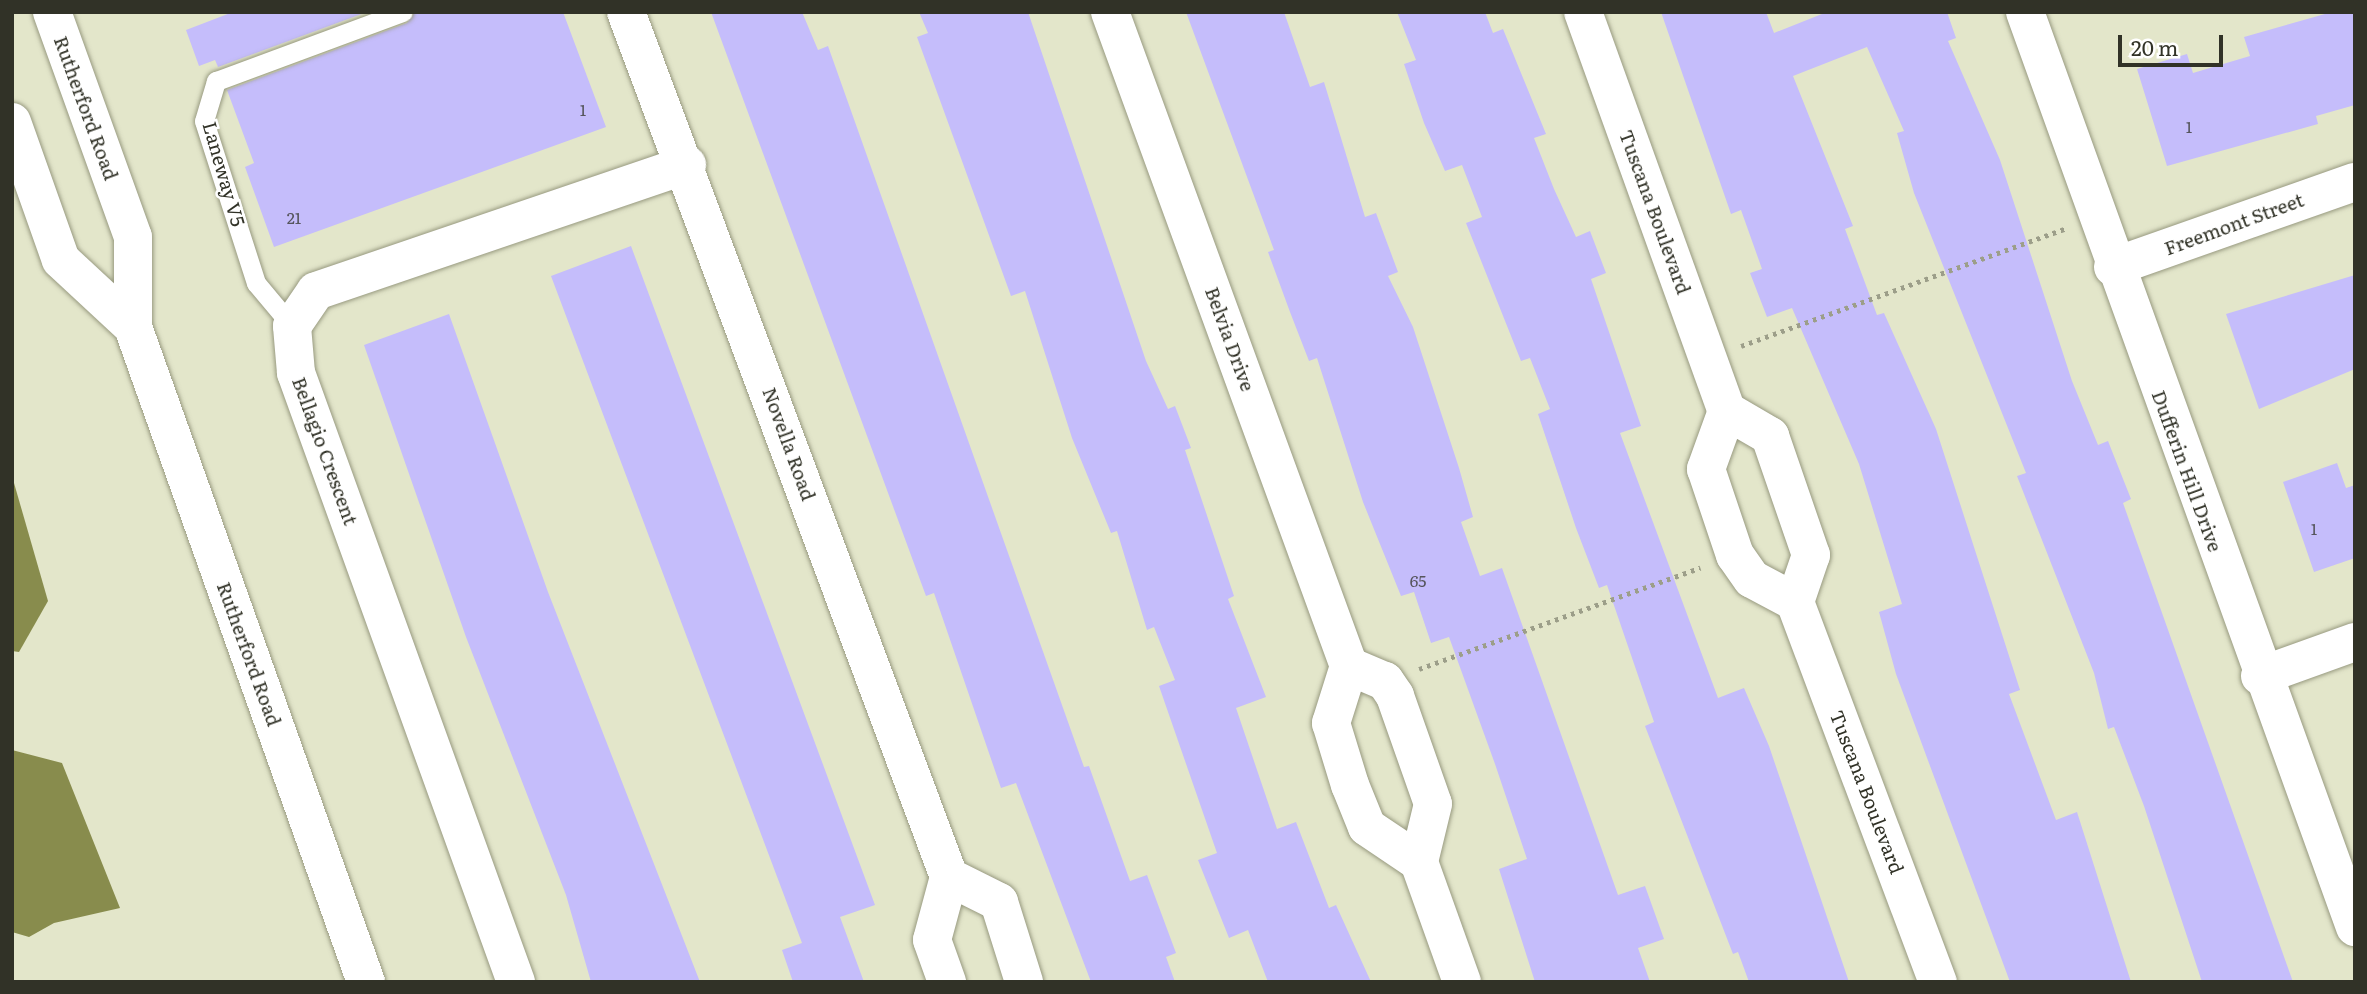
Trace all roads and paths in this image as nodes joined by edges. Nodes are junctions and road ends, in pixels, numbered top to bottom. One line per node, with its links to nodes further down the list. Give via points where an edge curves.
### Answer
1 (52, 12): 13 (street, Rutherford Road, via 133,237)
2 (404, 12): 12 (lane, Laneway V5, via 216,81 204,121 256,283)
3 (626, 12): 8 (street, Novella Road)
4 (1110, 12): 19 (street, Belvia Drive)
5 (1583, 12): 14 (street, Tuscana Boulevard)
6 (2025, 12): 10 (street, Dufferin Hill Drive)
7 (12, 122): 13 (street, Rutherford Road, via 61,260)
8 (687, 165): 12 (street, via 316,291); 23 (street, Novella Road)
9 (2355, 182): 11 (street, Freemont Street)
10 (2095, 218): 11 (street, Dufferin Hill Drive); 14 (path)
11 (2113, 267): 20 (street, Dufferin Hill Drive)
12 (292, 326): 26 (street, Bellagio Crescent, via 296,373)
13 (133, 327): 25 (street, Rutherford Road)
14 (1707, 358): 15 (street, Tuscana Boulevard)
15 (1727, 411): 16 (street, via 1706,469); 17 (street, via 1770,436 1811,555)
16 (1735, 555): 17 (street, via 1752,579); 21 (path)
17 (1796, 602): 30 (street, Tuscana Boulevard)
18 (2355, 642): 20 (street)
19 (1349, 666): 21 (street); 22 (street, via 1331,723 1350,785 1367,827)
20 (2260, 676): 24 (street, Dufferin Hill Drive)
21 (1385, 681): 22 (street, via 1433,804)
22 (1419, 862): 29 (street)
23 (949, 877): 27 (street, via 932,940); 28 (street, via 999,902)
24 (2355, 927)
25 (366, 982)
26 (516, 982)
27 (947, 982)
28 (1024, 982)
29 (1462, 982)
30 (1938, 982)

